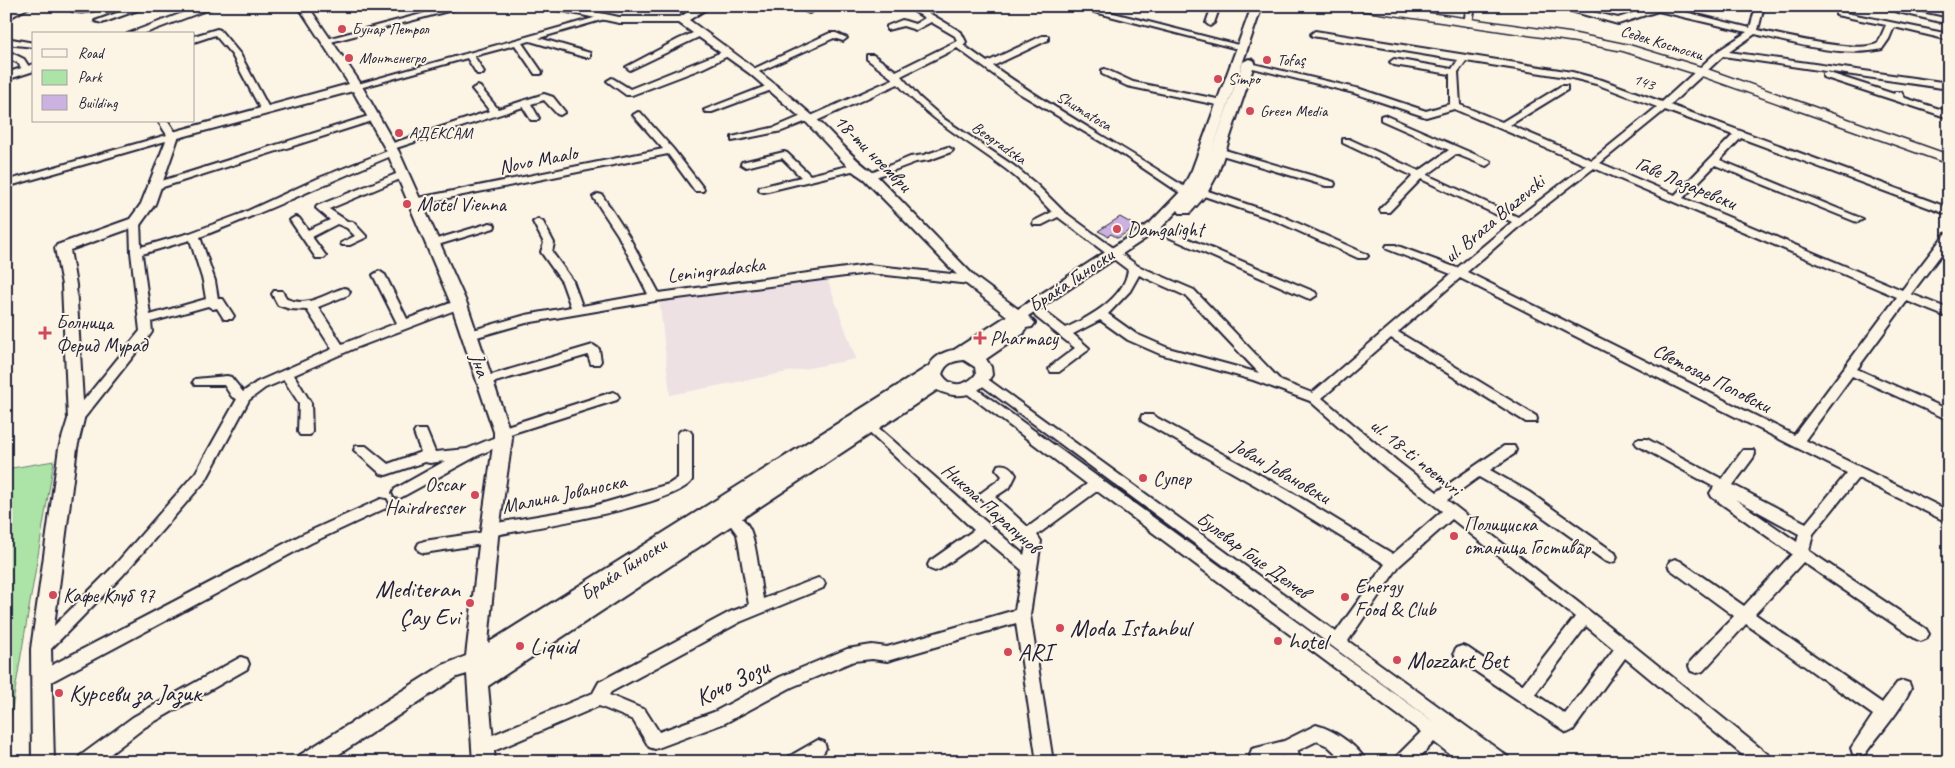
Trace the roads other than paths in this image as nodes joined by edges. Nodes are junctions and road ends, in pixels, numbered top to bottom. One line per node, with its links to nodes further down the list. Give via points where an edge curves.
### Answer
1 (66, 6): 2 (street, via 84,10)
2 (99, 6)
3 (145, 6): 30 (street)
4 (212, 6): 36 (street)
5 (304, 6): 46 (street, Јна)
6 (463, 6): 46 (street)
7 (553, 6): 27 (street)
8 (668, 6): 24 (street)
9 (706, 6): 24 (street)
10 (797, 6): 23 (street)
11 (909, 6): 28 (street)
12 (1075, 6): 50 (street)
13 (1216, 6): 32 (street)
14 (1257, 6): 50 (street, Браќа Гиноски)
15 (1269, 6): 59 (street, Браќа Гиноски)
16 (1353, 6): 33 (main road, Седек Костоски)
17 (1471, 6): 33 (street)
18 (1557, 6): 22 (street, via 1618,21)
19 (1760, 6): 37 (street)
20 (1876, 6): 31 (street)
21 (25, 7): 26 (street)
22 (1660, 8): 37 (street)
23 (809, 11)
24 (695, 13): 29 (street)
25 (1839, 13): 34 (street)
26 (6, 18)
27 (604, 18): 29 (street); 44 (street)
28 (931, 18): 35 (street, via 916,27 902,23); 49 (street, via 958,34 962,42)
29 (682, 20): 38 (street, 18-ти ноември)
30 (99, 21)
31 (1949, 22)
32 (1210, 23)
33 (1468, 24): 64 (main road, Седек Костоски, via 1603,42)
34 (1891, 24): 37 (street, via 1886,39 1873,50 1799,42); 40 (street)
35 (890, 28)
36 (138, 32)
37 (1753, 32): 53 (street, ul. Braza Blazevski)
38 (700, 33): 52 (street, 18-ти ноември); 60 (street)
39 (1315, 34): 57 (street, 143)
40 (1949, 37)
41 (843, 38): 63 (street, via 833,35)
42 (1045, 38): 61 (street)
43 (195, 39): 85 (street, via 217,32 236,54)
44 (531, 39): 47 (street); 55 (street)
45 (6, 40): 48 (street)
46 (327, 40): 75 (street, Јна)
47 (517, 42): 54 (street); 67 (street)
48 (32, 45)
49 (958, 45): 61 (street, Shumatosa); 72 (street)
50 (1242, 48): 82 (street, Браќа Гиноски)
51 (6, 53): 62 (street)
52 (727, 53): 63 (street, 18-ти ноември); 74 (street, via 629,92)
53 (1721, 53): 64 (street, ul. Braza Blazevski); 65 (street)
54 (469, 55): 66 (street); 75 (street)
55 (587, 55)
56 (870, 57): 72 (street, Beogradska)
57 (1464, 58): 69 (street); 84 (street, 143, via 1599,82)
58 (1394, 62): 69 (street)
59 (1248, 64): 83 (street, via 1357,91 1426,114); 105 (street, Браќа Гиноски)
60 (630, 67)
61 (990, 68): 70 (street); 121 (street, Shumatosa, via 1022,91)
62 (31, 69): 71 (street)
63 (753, 71): 77 (street, 18-ти ноември)
64 (1700, 71): 84 (street, ul. Braza Blazevski); 106 (main road, Седек Костоски)
65 (1826, 71): 73 (street); 80 (street)
66 (480, 72)
67 (538, 72)
68 (1105, 72): 82 (street, via 1130,84)
69 (1454, 72): 83 (street)
70 (983, 76)
71 (6, 77)
72 (897, 77): 94 (street); 127 (street, Beogradska, via 941,121 1017,174)
73 (1890, 78): 76 (street); 80 (street)
74 (612, 81)
75 (356, 86): 85 (street); 91 (street, Јна)
76 (1949, 86)
77 (771, 87): 86 (street); 94 (street, 18-ти ноември)
78 (1564, 88): 96 (street)
79 (477, 89): 88 (street)
80 (1902, 100): 90 (street)
81 (526, 103): 87 (street, via 544,98); 88 (street); 92 (street)
82 (1222, 103): 121 (street, Браќа Гиноски, via 1199,170)
83 (1455, 106): 96 (street, Гаве Лазаревски)
84 (1664, 106): 97 (street, 143); 110 (street, ul. Braza Blazevski)
85 (265, 110): 98 (street)
86 (709, 110)
87 (560, 112)
88 (496, 113): 101 (street)
89 (638, 115): 104 (street)
90 (1949, 115)
91 (375, 117): 101 (street, Јна); 118 (street)
92 (534, 118)
93 (1384, 118): 103 (street)
94 (809, 119): 99 (street); 111 (street, 18-ти ноември)
95 (165, 122): 98 (street)
96 (1502, 126): 110 (street, Гаве Лазаревски)
97 (1740, 134): 107 (street); 126 (street, 143)
98 (173, 136): 116 (street); 118 (street)
99 (735, 139)
100 (1346, 141): 113 (street)
101 (391, 150): 112 (street, Јна); 137 (street, via 245,216)
102 (948, 150): 114 (street)
103 (1455, 150): 108 (street); 113 (street)
104 (670, 151): 119 (street); 124 (street, Novo Maalo)
105 (1218, 151): 117 (street); 121 (street, Браќа Гиноски, via 1211,173)
106 (1949, 160)
107 (1714, 161): 123 (street); 128 (street)
108 (1486, 163)
109 (746, 164): 115 (street, via 784,155)
110 (1593, 164): 123 (street, Гаве Лазаревски); 131 (street, ul. Braza Blazevski)
111 (856, 167): 114 (street, 18-ти ноември); 115 (street)
112 (401, 175): 124 (street, Јна); 130 (street, via 321,208)
113 (1420, 175): 125 (street); 131 (street)
114 (869, 176): 151 (street, 18-ти ноември)
115 (809, 179): 120 (street)
116 (6, 184)
117 (1330, 184)
118 (156, 186): 132 (street)
119 (699, 189)
120 (764, 189)
121 (1195, 194): 136 (street, Браќа Гиноски); 145 (street, Браќа Гиноски); 147 (street, Shumatosa, via 1278,218)
122 (598, 197): 156 (street, via 623,235)
123 (1676, 199): 155 (street, Гаве Лазаревски)
124 (413, 202): 141 (street, Јна)
125 (1385, 210)
126 (1949, 212)
127 (1059, 213): 134 (street); 145 (street, Beogradska)
128 (1858, 219)
129 (296, 220): 138 (street)
130 (338, 220): 138 (street); 140 (street, via 349,224 362,237)
131 (1519, 221): 149 (street, ul. Braza Blazevski)
132 (135, 222): 144 (street); 188 (street, via 62,248 69,285)
133 (538, 222): 160 (street, via 549,243 546,252 567,282)
134 (1038, 223)
135 (490, 226): 141 (street)
136 (1163, 231): 145 (street, Браќа Гиноски); 154 (street)
137 (194, 235): 144 (street); 157 (street)
138 (307, 235): 146 (street)
139 (1949, 236): 143 (street)
140 (346, 244)
141 (432, 244): 158 (street, Јна)
142 (1391, 247): 149 (street, Светозар Поповски)
143 (1944, 251): 155 (street)
144 (136, 252): 165 (street)
145 (1117, 255): 148 (street); 161 (street, Браќа Гиноски); 166 (street, Браќа Гиноски)
146 (320, 256)
147 (1362, 256)
148 (1134, 268): 163 (street, via 1134,276 1128,286); 182 (street, via 1190,293)
149 (1459, 273): 168 (street, ul. Braza Blazevski); 196 (street, Светозар Поповски)
150 (379, 275): 167 (street)
151 (970, 280): 156 (street, Leningradaska, via 868,269); 166 (street, 18-ти ноември)
152 (344, 292): 159 (street)
153 (278, 294): 159 (street, via 289,306)
154 (1311, 294)
155 (1903, 295): 162 (street, Гаве Лазаревски); 176 (street)
156 (655, 297): 160 (street, Leningradaska)
157 (212, 301): 164 (street, via 213,305 219,302); 165 (street)
158 (459, 304): 167 (street); 170 (street, Јна)
159 (311, 306): 171 (street)
160 (578, 310): 170 (street, Leningradaska, via 526,319)
161 (1040, 314): 166 (street, Браќа Гиноски); 169 (street)
162 (1949, 314)
163 (1101, 315): 169 (street); 182 (street, ul. 18-ti noemvri, via 1132,337 1164,351)
164 (228, 316)
165 (145, 320): 188 (street, via 146,332)
166 (1023, 320): 172 (street, Браќа Гиноски); 173 (street, Браќа Гиноски)
167 (404, 324): 171 (street)
168 (1391, 332): 185 (street, ul. Braza Blazevski); 189 (street)
169 (1066, 333): 175 (street, via 1083,348)
170 (470, 336): 179 (street, Јна)
171 (339, 350): 177 (street)
172 (958, 355): 173 (street); 178 (street, Браќа Гиноски, via 943,360)
173 (975, 359): 181 (street, via 984,369)
174 (595, 360): 179 (street, via 593,349)
175 (1055, 369)
176 (1851, 371): 186 (street); 196 (street)
177 (287, 374): 183 (street, via 261,385); 191 (street, via 305,403)
178 (936, 376): 181 (street, via 952,390); 190 (street, Браќа Гиноски); 234 (street, Браќа Гиноски)
179 (485, 381): 194 (street, Јна)
180 (199, 382): 183 (street, via 227,380 236,394)
181 (975, 385): 205 (street, Булевар Гоце Делчев); 230 (street, Булевар Гоце Делчев)
182 (1278, 385): 185 (street, ul. 18-ti noemvri)
183 (244, 397): 232 (street, via 201,476 118,571)
184 (613, 397): 194 (street)
185 (1314, 398): 208 (street, ul. 18-ti noemvri)
186 (1949, 416)
187 (1147, 418): 220 (street, Јован Јовановски, via 1286,496)
188 (76, 419): 232 (street, via 68,448)
189 (1531, 419)
190 (869, 427): 211 (street, Браќа Гиноски); 213 (street, Никола Парапунов)
191 (305, 432)
192 (421, 433): 201 (street)
193 (684, 434): 215 (street, Малина Јованоска, via 685,480 674,488 590,514)
194 (502, 436): 199 (street); 215 (street, Јна)
195 (1642, 442): 206 (street)
196 (1797, 442): 204 (street, Светозар Поповски)
197 (361, 450): 201 (street, via 386,470)
198 (1509, 450): 203 (street)
199 (472, 452): 201 (street, via 430,458); 207 (street)
200 (1748, 454): 206 (street)
201 (429, 455)
202 (1002, 469): 216 (street, via 1009,475 1005,483 986,497)
203 (1478, 470): 208 (street); 219 (street, via 1524,496)
204 (1854, 472): 212 (street, Светозар Поповски); 214 (street, via 1818,522)
205 (1097, 484): 216 (street); 243 (street, Булевар Гоце Делчев)
206 (1724, 487): 214 (street); 218 (street, via 1717,492)
207 (400, 493)
208 (1436, 500): 210 (street, ul. 18-ti noemvri)
209 (381, 504): 237 (street, via 306,539)
210 (1451, 512): 220 (street); 228 (street, ul. 18-ti noemvri)
211 (731, 516): 225 (street, via 744,532); 238 (street, Браќа Гиноски)
212 (1949, 518)
213 (984, 530): 221 (street); 223 (street, Никола Парапунов)
214 (1807, 531): 218 (street)
215 (490, 534): 217 (street); 234 (street, Јна)
216 (1027, 535): 223 (street, via 1034,541)
217 (424, 548)
218 (1801, 553): 226 (street); 229 (street)
219 (1610, 557)
220 (1394, 562): 230 (street)
221 (935, 565)
222 (1675, 565): 226 (street)
223 (1030, 568): 227 (street, Никола Парапунов)
224 (818, 584): 225 (street)
225 (757, 609): 241 (street, via 735,617 605,687)
226 (1744, 613): 236 (street); 242 (street)
227 (1022, 615): 241 (street, Кочо Зози, via 887,654 853,654 786,682 718,718 655,741 639,714); 253 (street, Никола Парапунов)
228 (1585, 616): 231 (street, ul. 18-ti noemvri); 240 (street)
229 (1921, 634)
230 (1338, 642): 257 (street, Булевар Гоце Делчев)
231 (1624, 647): 240 (street, via 1567,724); 258 (street, ul. 18-ti noemvri)
232 (41, 649): 237 (street)
233 (1462, 653): 240 (street)
234 (476, 661): 238 (street, Јна); 251 (street, Браќа Гиноски, via 450,671)
235 (241, 664): 250 (street, via 139,722)
236 (1697, 666)
237 (42, 679): 249 (street, via 40,730)
238 (477, 682): 246 (street, Јна)
239 (1903, 688): 242 (street)
240 (1524, 695)
241 (599, 698): 246 (street)
242 (1885, 714): 245 (street)
243 (1433, 731): 255 (street); 256 (street, Булевар Гоце Делчев)
244 (818, 748): 252 (street)
245 (1859, 748)
246 (483, 755)
247 (1258, 755): 248 (street)
248 (1291, 755): 254 (street, via 1316,733 1330,737)
249 (43, 762)
250 (86, 762)
251 (308, 762)
252 (796, 762)
253 (1045, 762)
254 (1358, 762)
255 (1403, 762)
256 (1474, 762)
257 (1501, 762)
258 (1764, 762)

